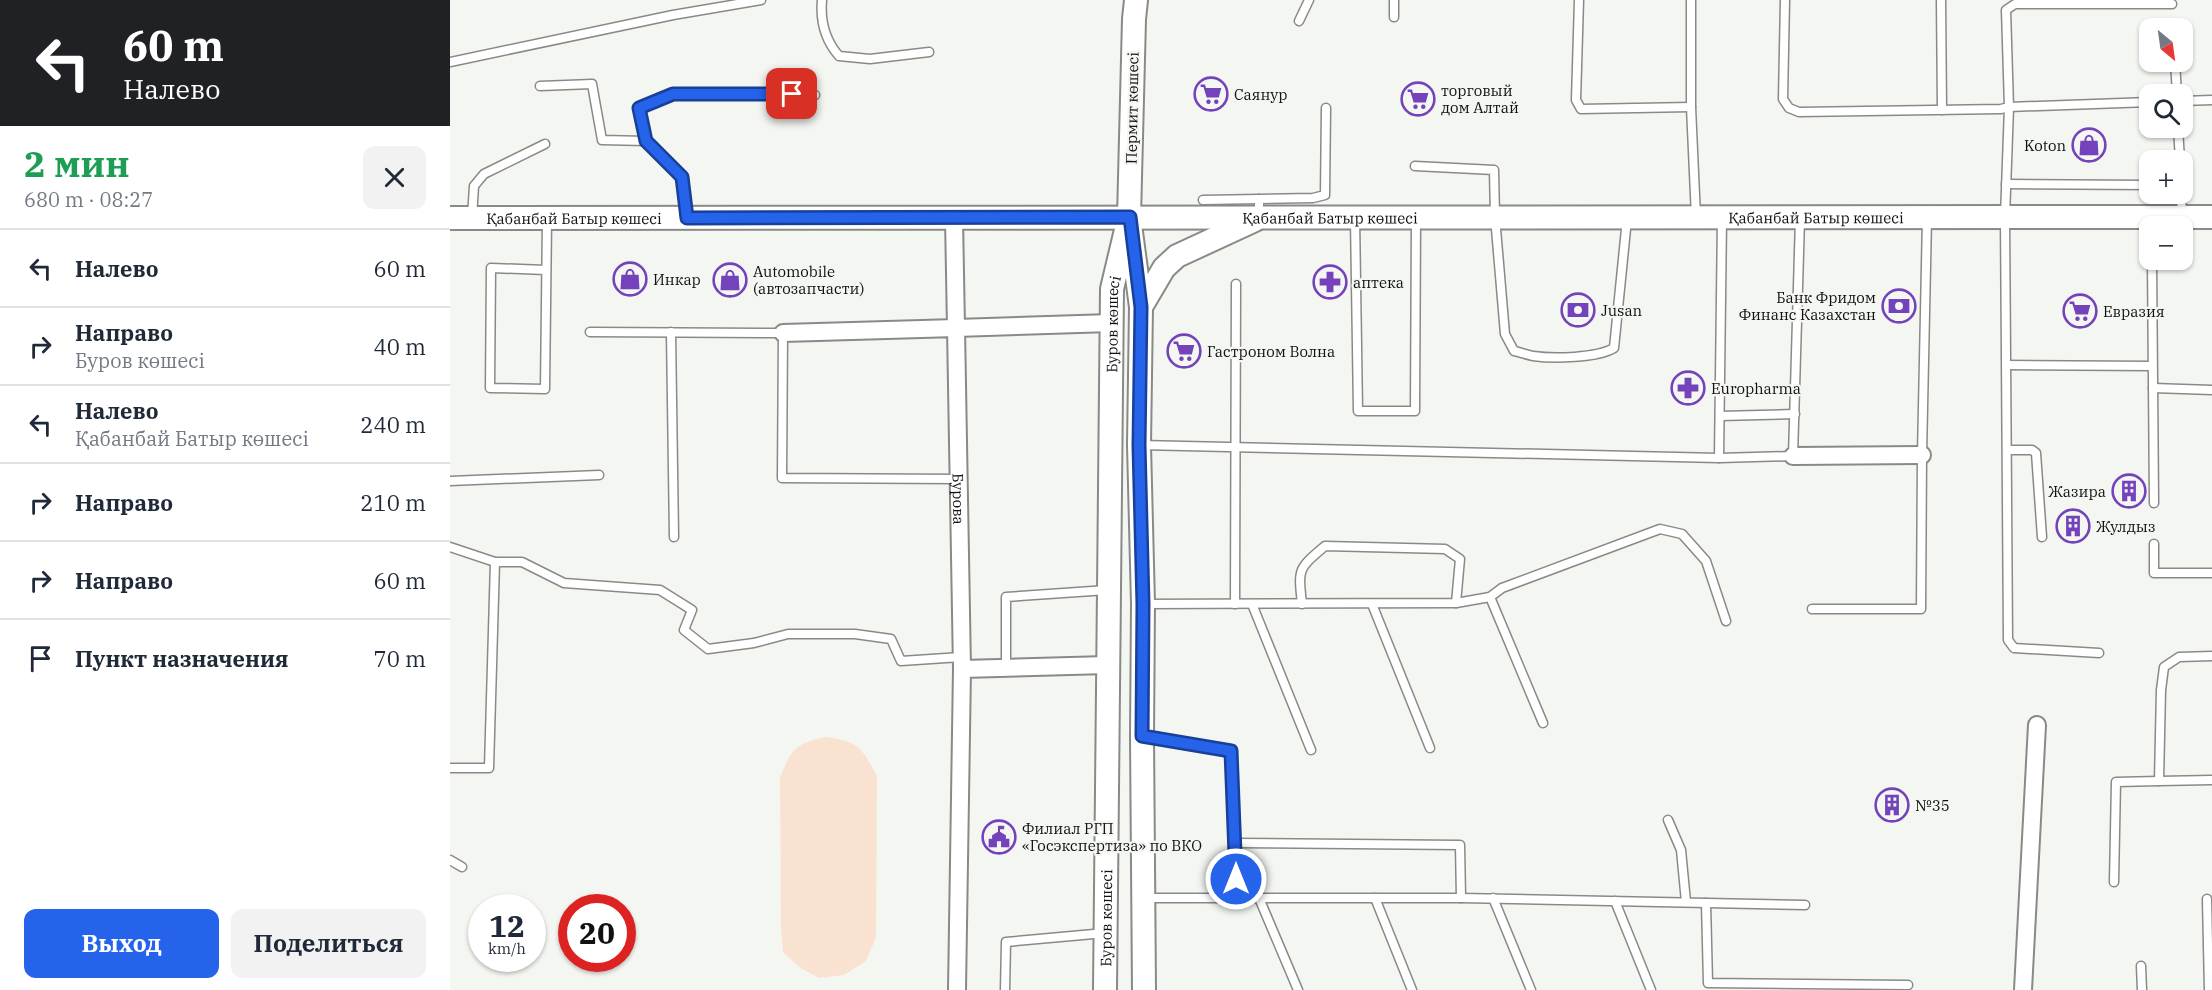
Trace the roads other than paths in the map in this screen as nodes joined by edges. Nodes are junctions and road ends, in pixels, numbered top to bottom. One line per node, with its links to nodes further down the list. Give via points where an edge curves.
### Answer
1 (761, 0): 14 (lane)
2 (822, 0): 13 (lane, via 827,42 839,56 870,59)
3 (1136, 0): 31 (main road, Пермит көшесі)
4 (1309, 0): 12 (lane)
5 (1394, 0): 11 (lane)
6 (1579, 0): 20 (lane, via 1576,100 1581,108)
7 (1691, 0): 20 (lane)
8 (1785, 0): 23 (lane, via 1783,99 1789,108 1799,112)
9 (1941, 0): 23 (lane)
10 (2172, 4): 21 (lane, via 2015,4 2006,10)
11 (1394, 17)
12 (1299, 21)
13 (929, 52)
14 (450, 63)
15 (540, 86): 24 (lane, via 592,84 602,140)
16 (816, 95): 24 (lane, via 673,94 639,108)
17 (2212, 100): 18 (lane)
18 (2193, 101)
19 (2139, 102): 21 (lane)
20 (1691, 106): 34 (lane)
21 (2009, 107): 23 (lane); 27 (lane)
22 (1326, 108): 30 (lane, via 1325,195)
23 (1942, 110)
24 (646, 141): 42 (lane, via 682,177)
25 (545, 144): 40 (lane, via 484,174 474,186)
26 (1414, 166): 33 (lane, via 1494,170)
27 (2006, 184): 28 (lane); 37 (lane)
28 (2139, 185)
29 (1203, 200): 30 (lane)
30 (1259, 208): 31 (main road, Қабанбай Батыр көшесі); 44 (main road, Қабанбай Батыр көшесі); 51 (main road, via 1244,227 1177,256 1164,268)
31 (1130, 217): 43 (main road, Қабанбай Батыр көшесі); 51 (main road, Буров көшесі); 52 (main road, Буров көшесі, via 1112,289)
32 (1416, 217): 33 (main road, Қабанбай Батыр көшесі); 44 (main road, Қабанбай Батыр көшесі); 44 (lane, via 1415,411 1358,411)
33 (1495, 217): 45 (main road, Қабанбай Батыр көшесі); 45 (lane, via 1505,334 1514,351 1532,356 1580,356 1614,348)
34 (1696, 217): 35 (main road, Қабанбай Батыр көшесі); 45 (main road, Қабанбай Батыр көшесі)
35 (1722, 217): 46 (main road, Қабанбай Батыр көшесі); 62 (lane)
36 (1927, 217): 37 (main road, Қабанбай Батыр көшесі); 46 (main road, Қабанбай Батыр көшесі); 66 (lane)
37 (2005, 217): 47 (main road, Қабанбай Батыр көшесі); 57 (lane)
38 (2193, 217): 39 (main road, Қабанбай Батыр көшесі)
39 (2212, 217)
40 (461, 218): 41 (main road, Қабанбай Батыр көшесі)
41 (547, 218): 42 (main road, Қабанбай Батыр көшесі); 48 (lane)
42 (687, 218): 43 (main road, Қабанбай Батыр көшесі)
43 (954, 218): 53 (street, Бурова)
44 (1355, 218)
45 (1627, 218)
46 (1800, 219): 61 (lane)
47 (2139, 222)
48 (546, 270): 48 (lane, via 545,389 490,388 491,268)
49 (2152, 270): 58 (lane)
50 (1236, 284): 64 (lane)
51 (1141, 307): 63 (main road, Буров көшесі)
52 (1112, 323): 53 (street); 79 (main road, Буров көшесі)
53 (956, 328): 56 (street); 70 (street, Бурова)
54 (590, 332): 55 (lane)
55 (672, 332): 56 (lane); 73 (lane)
56 (783, 333): 70 (lane, via 782,478)
57 (2007, 364): 58 (lane); 65 (lane)
58 (2152, 366): 59 (lane)
59 (2152, 388): 60 (lane); 72 (lane)
60 (2212, 390)
61 (1795, 414): 62 (lane); 67 (lane)
62 (1720, 416): 68 (lane)
63 (1139, 445): 64 (lane); 82 (main road, Буров көшесі)
64 (1236, 446): 68 (lane); 83 (lane)
65 (2008, 450): 74 (lane, via 2036,453); 89 (lane, via 2008,640 2014,648)
66 (1922, 455): 67 (street); 87 (lane, via 1921,609)
67 (1793, 456): 68 (lane)
68 (1719, 458)
69 (599, 475): 71 (lane)
70 (959, 479): 91 (street, Бурова)
71 (450, 481)
72 (2154, 503)
73 (674, 537)
74 (2042, 537)
75 (2154, 544): 78 (lane, via 2154,573)
76 (450, 547): 77 (lane)
77 (495, 562): 91 (lane, via 522,562 564,583 660,590 692,610 684,630 708,648 788,634 855,634 891,639 901,661); 99 (lane, via 489,768)
78 (2212, 573)
79 (1108, 590): 92 (main road, Буров көшесі); 93 (lane, via 1006,597)
80 (1490, 597): 81 (lane); 88 (lane, via 1502,588 1660,529 1682,534 1706,561); 94 (lane)
81 (1456, 603): 85 (lane, via 1460,559 1446,549 1325,546 1303,564 1299,576); 86 (lane)
82 (1143, 604): 83 (lane); 96 (main road, Буров көшесі)
83 (1235, 604): 84 (lane)
84 (1252, 604): 85 (lane); 98 (lane)
85 (1302, 604): 86 (lane)
86 (1372, 604): 97 (lane)
87 (1812, 609)
88 (1726, 621)
89 (2099, 653)
90 (2212, 656): 101 (lane, via 2179,657 2164,668)
91 (962, 663): 93 (street); 123 (street, Бурова)
92 (1107, 664): 93 (street); 104 (main road, Буров көшесі)
93 (1006, 668)
94 (1543, 723)
95 (2037, 725): 131 (street)
96 (1142, 736): 103 (main road, Буров көшесі); 105 (lane, via 1231,751)
97 (1430, 748)
98 (1311, 750)
99 (450, 768)
100 (2212, 780): 101 (lane)
101 (2159, 781): 108 (lane, via 2116,782)
102 (1668, 820): 117 (lane, via 1681,850)
103 (1143, 842): 104 (main road); 109 (main road, Буров көшесі)
104 (1106, 843): 120 (main road, Буров көшесі)
105 (1235, 843): 110 (lane); 113 (lane, via 1460,845)
106 (450, 860): 107 (lane)
107 (462, 867)
108 (2115, 882)
109 (1144, 898): 110 (lane); 126 (main road, Буров көшесі)
110 (1236, 898): 111 (lane)
111 (1259, 898): 112 (lane); 127 (lane)
112 (1375, 898): 113 (lane); 128 (lane)
113 (1461, 898): 114 (lane)
114 (1493, 898): 116 (lane); 129 (lane)
115 (2207, 899): 133 (lane)
116 (1615, 901): 117 (lane); 130 (lane)
117 (1686, 902): 118 (lane)
118 (1706, 903): 119 (lane); 122 (lane, via 1708,983)
119 (1805, 905)
120 (1105, 933): 124 (lane, via 1006,942); 125 (main road, Буров көшесі)
121 (2141, 966): 132 (lane)
122 (1908, 985)
123 (957, 990)
124 (1005, 990)
125 (1105, 990)
126 (1144, 990)
127 (1298, 990)
128 (1412, 990)
129 (1531, 990)
130 (1651, 990)
131 (2023, 990)
132 (2142, 990)
133 (2208, 990)

